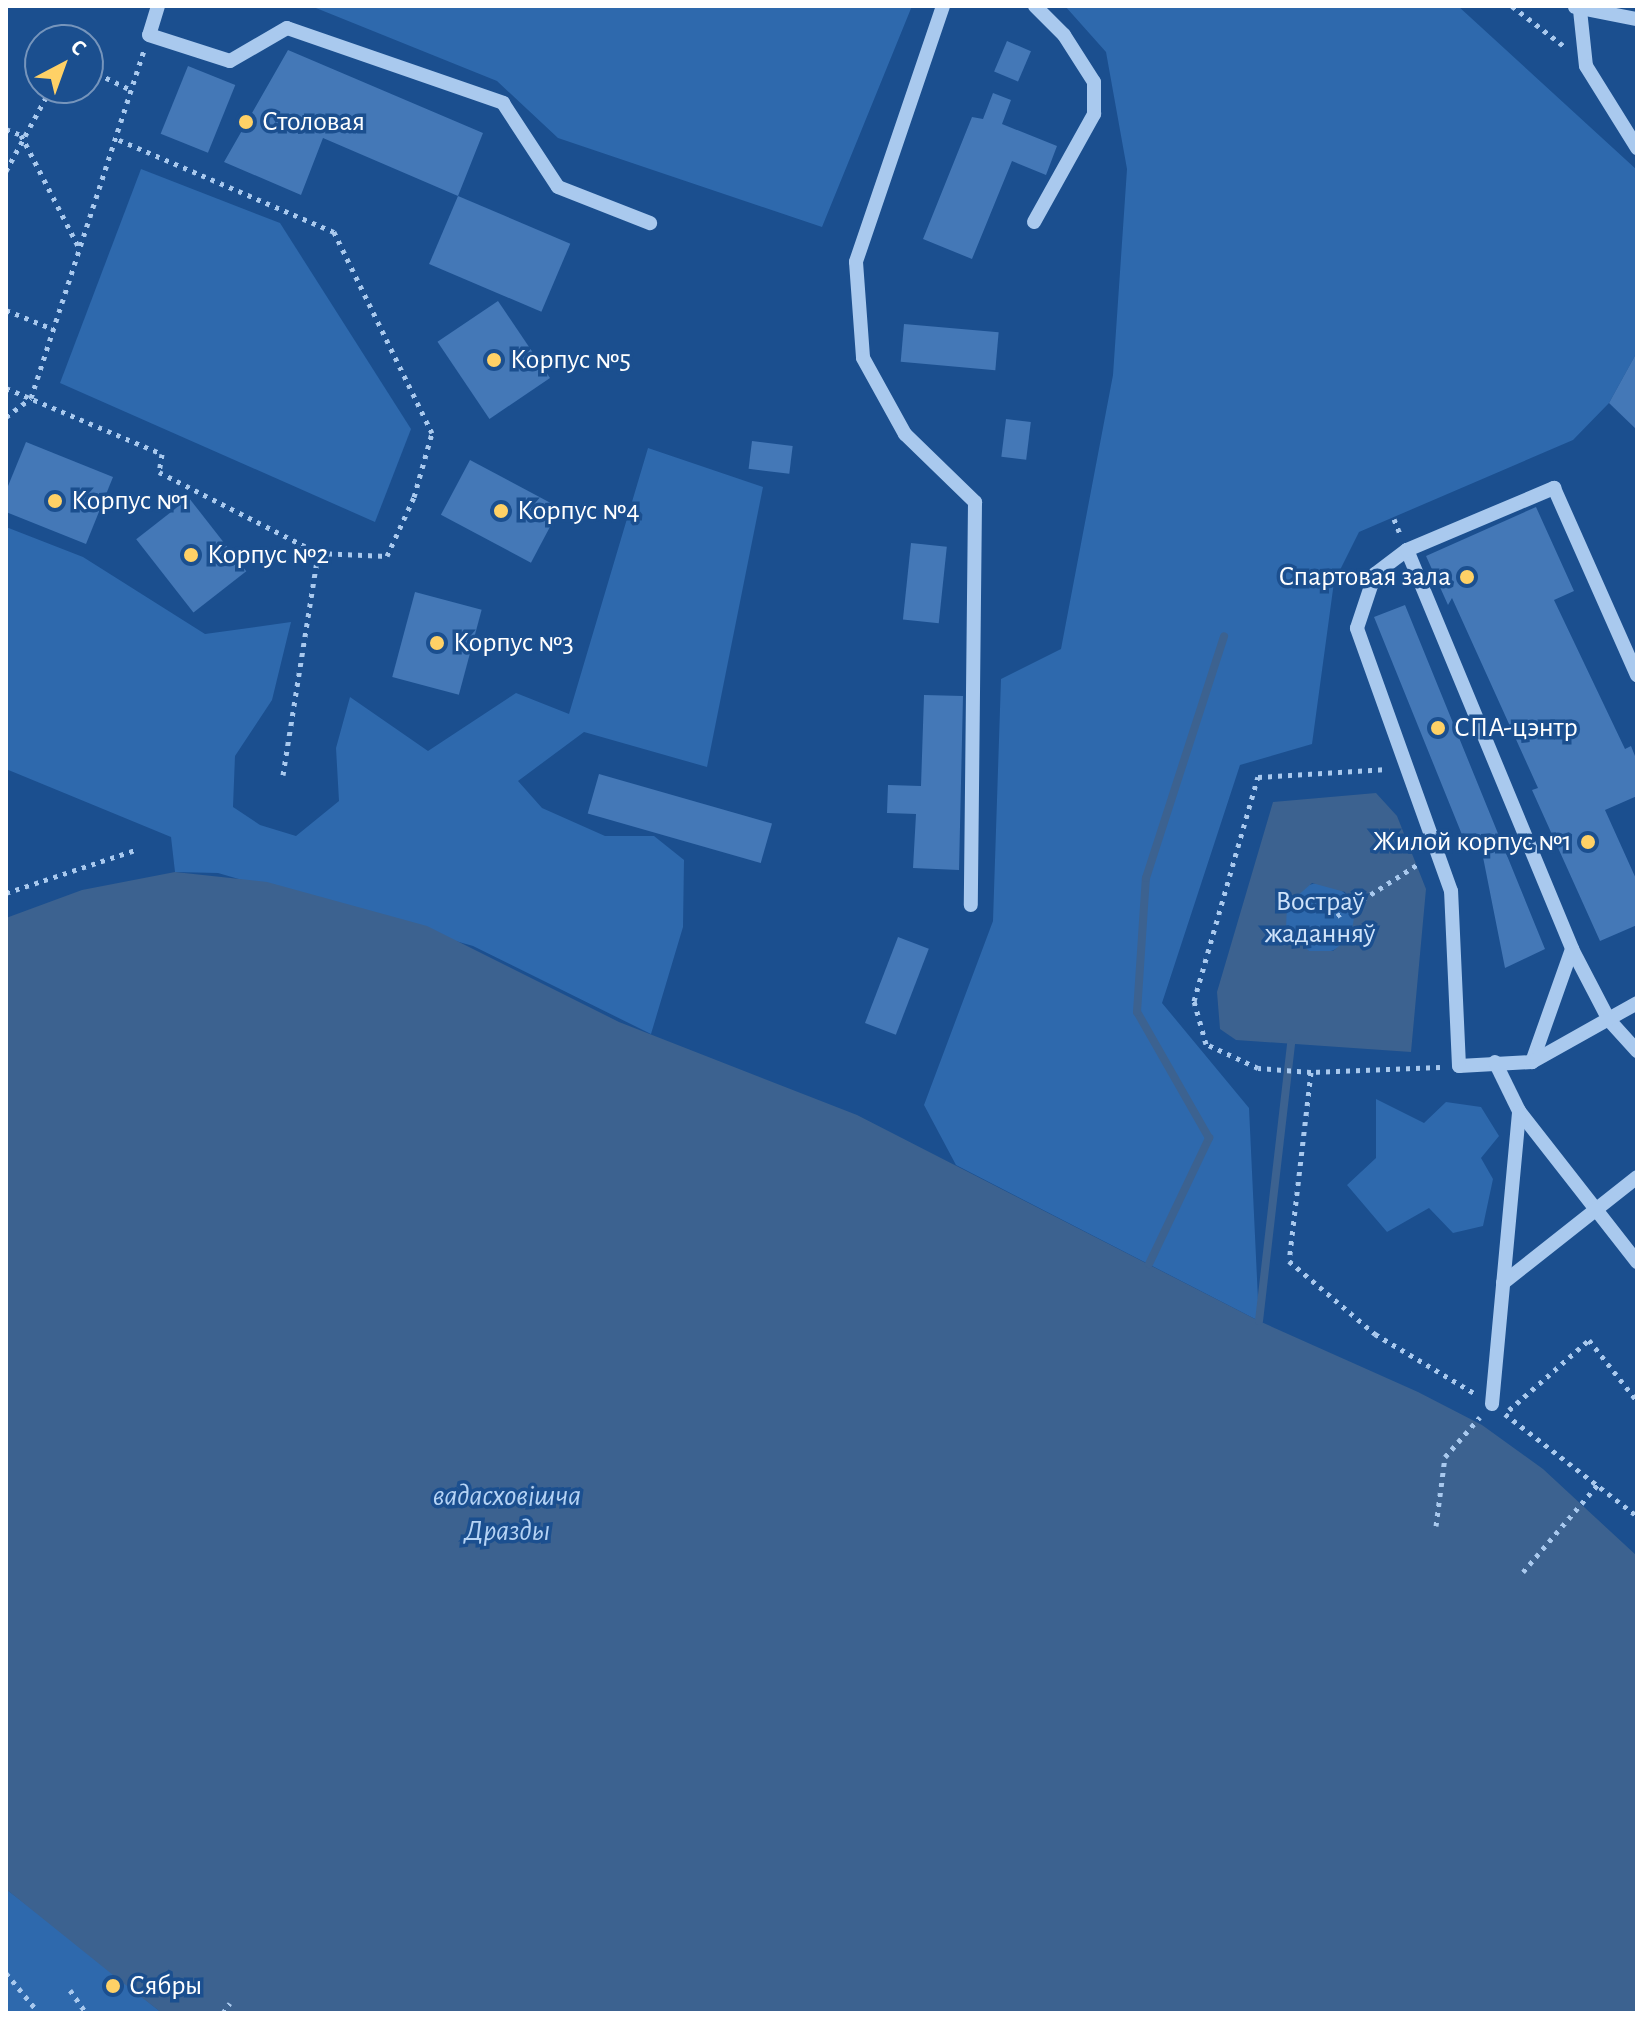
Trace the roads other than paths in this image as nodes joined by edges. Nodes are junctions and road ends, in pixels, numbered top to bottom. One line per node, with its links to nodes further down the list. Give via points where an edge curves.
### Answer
1 (158, 6): 8 (street, via 149,35 230,61 287,28 503,103 558,187)
2 (943, 6): 11 (street, via 856,262 863,358 905,434 975,502)
3 (1035, 6): 7 (street, via 1064,35 1094,82 1094,114)
4 (1576, 8): 5 (street); 6 (street, via 1586,66)
5 (1637, 19)
6 (1637, 148)
7 (1034, 222)
8 (650, 223)
9 (1407, 550): 10 (street, via 1554,488); 12 (street); 16 (street, via 1375,574 1357,628 1451,891 1459,1066)
10 (1637, 675)
11 (971, 905)
12 (1572, 949): 14 (street); 17 (street)
13 (1637, 1003): 14 (street)
14 (1609, 1020): 15 (street); 17 (street)
15 (1637, 1051)
16 (1495, 1062): 17 (street); 18 (street)
17 (1532, 1062)
18 (1519, 1111): 20 (street); 22 (street)
19 (1637, 1177): 20 (street)
20 (1598, 1212): 21 (street); 22 (street)
21 (1637, 1262)
22 (1503, 1283): 23 (street)
23 (1492, 1404)

